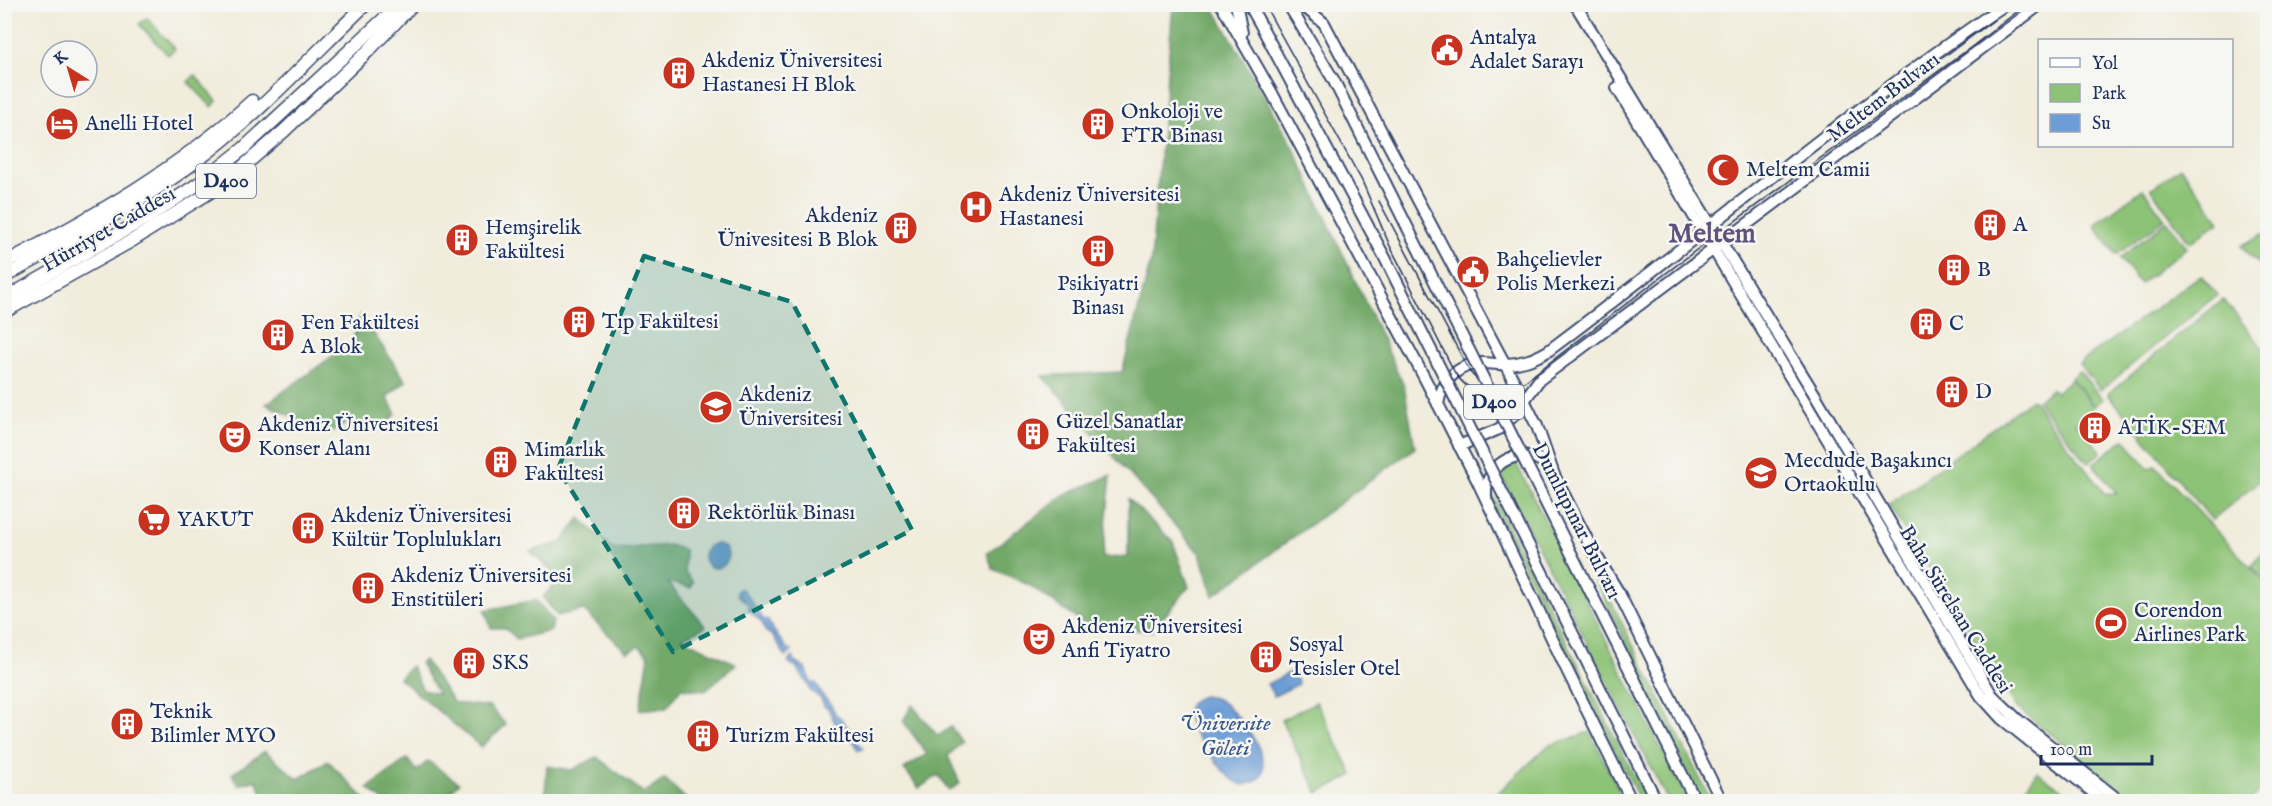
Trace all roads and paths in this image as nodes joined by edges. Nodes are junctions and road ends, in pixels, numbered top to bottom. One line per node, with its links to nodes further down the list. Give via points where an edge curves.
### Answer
1 (357, 4): 18 (highway, Hürriyet Caddesi, via 210,140 100,211)
2 (366, 4): 19 (highway, via 213,148 134,202)
3 (399, 4): 20 (highway, via 227,163 148,217)
4 (413, 4): 21 (highway, Hürriyet Caddesi / D400, via 369,51 223,183 133,240)
5 (1221, 4): 14 (main road)
6 (1236, 4): 14 (main road)
7 (1249, 4): 30 (main road, bridge, via 1384,256)
8 (1288, 4): 31 (main road, Dumlupınar Bulvarı / D400, bridge, via 1333,79)
9 (1301, 4): 22 (main road, via 1324,23)
10 (1568, 4): 15 (main road, Baha Sürelsan Caddesi)
11 (1575, 4): 15 (main road, Baha Sürelsan Caddesi)
12 (2006, 4): 15 (main road, Meltem Bulvarı)
13 (2041, 4): 16 (main road, Meltem Bulvarı)
14 (1245, 47): 24 (main road)
15 (1707, 229): 16 (main road, Baha Sürelsan Caddesi); 17 (main road, Baha Sürelsan Caddesi); 22 (main road, Meltem Bulvarı, via 1548,351 1528,361)
16 (1722, 242): 17 (main road, Meltem Bulvarı); 33 (main road, Baha Sürelsan Caddesi, via 1992,695)
17 (1712, 248): 23 (main road, Meltem Bulvarı, via 1539,380); 32 (main road, Baha Sürelsan Caddesi, via 1981,696 2001,718)
18 (4, 263)
19 (4, 277)
20 (4, 299)
21 (4, 312)
22 (1504, 364): 23 (main road); 24 (main road, via 1473,365 1455,373 1441,389)
23 (1524, 400): 25 (main road, via 1499,429); 26 (main road)
24 (1438, 404): 25 (main road)
25 (1459, 446): 27 (main road)
26 (1554, 475): 27 (main road, via 1540,460 1530,456 1509,458 1493,470); 28 (main road, via 1619,593)
27 (1487, 500): 29 (main road)
28 (1721, 800)
29 (1632, 801)
30 (1656, 801)
31 (1695, 801)
32 (2106, 801)
33 (2121, 801)

